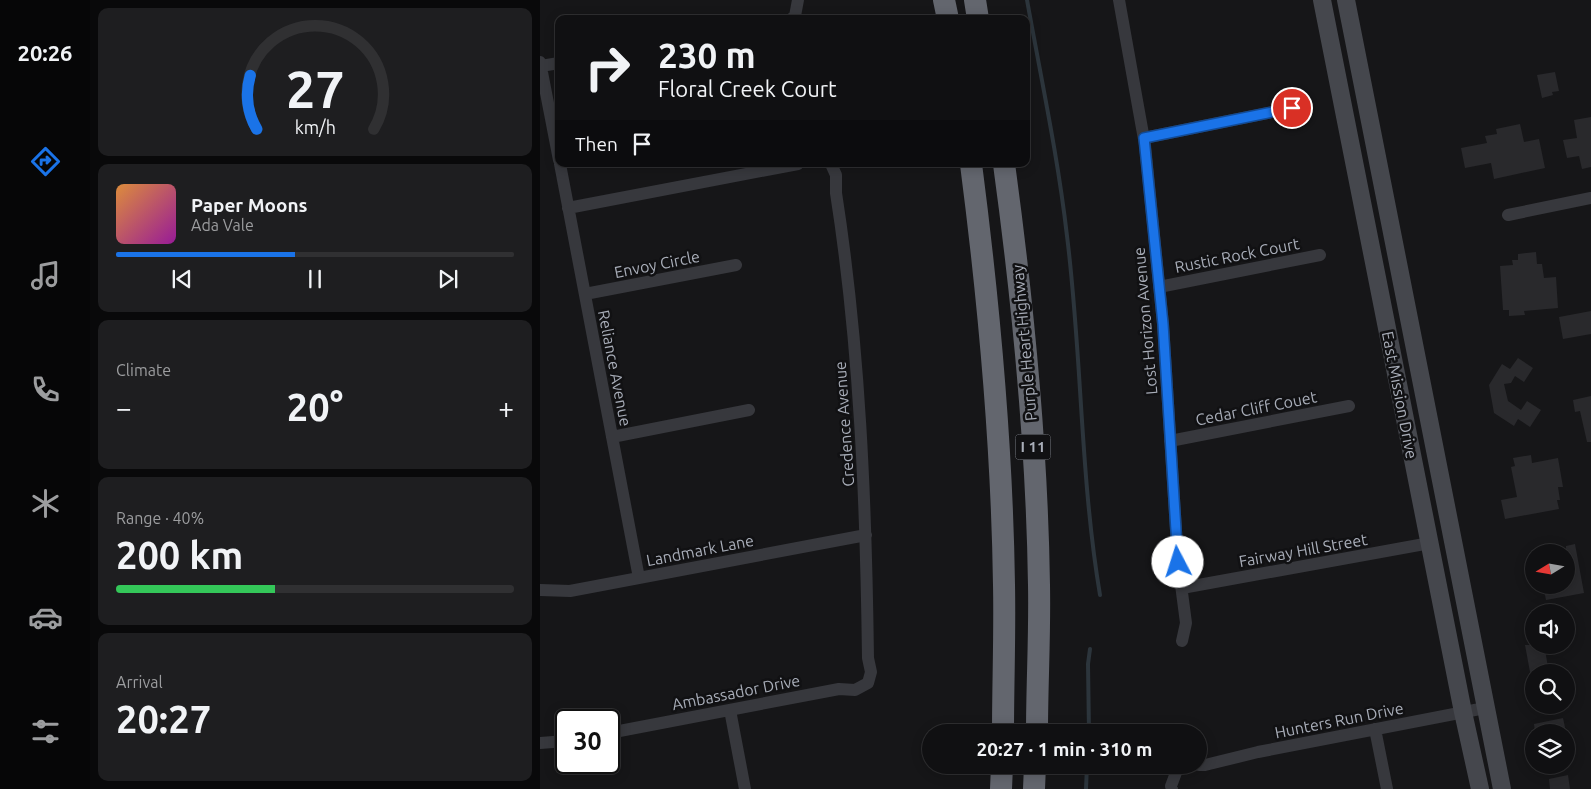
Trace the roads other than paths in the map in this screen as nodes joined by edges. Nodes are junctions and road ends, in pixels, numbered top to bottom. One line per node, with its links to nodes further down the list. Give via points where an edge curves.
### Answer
1 (798, 0): 8 (street)
2 (944, 0): 9 (highway)
3 (975, 0): 10 (highway)
4 (1119, 0): 15 (street, Lost Horizon Avenue)
5 (1322, 0): 34 (street, East Mission Drive)
6 (1338, 0): 14 (street, via 1354,82)
7 (1346, 0): 14 (street, East Mission Drive)
8 (794, 15)
9 (947, 15)
10 (977, 15)
11 (555, 63): 12 (street)
12 (540, 64): 16 (street)
13 (1292, 108): 15 (street)
14 (1368, 111): 40 (street, East Mission Drive)
15 (1144, 138): 27 (street, Lost Horizon Avenue)
16 (555, 140)
17 (561, 167): 23 (street, Reliance Avenue)
18 (782, 167): 23 (street)
19 (832, 167): 33 (street, Credence Avenue, via 836,175 853,329)
20 (971, 167): 43 (highway, Purple Heart Highway / I 11, via 987,284 998,440 1004,585)
21 (1004, 167): 44 (highway, Purple Heart Highway / I 11, via 1020,280 1033,437 1039,585)
22 (1591, 198): 24 (street)
23 (568, 208): 28 (street, Reliance Avenue)
24 (1508, 215)
25 (1320, 256): 27 (street, Rustic Rock Court)
26 (736, 266): 28 (street, Envoy Circle)
27 (1159, 287): 32 (street, Lost Horizon Avenue)
28 (584, 294): 31 (street, Reliance Avenue)
29 (1349, 406): 32 (street, Cedar Cliff Couet)
30 (750, 410): 31 (street)
31 (612, 437): 35 (street, Reliance Avenue)
32 (1170, 442): 36 (street, Lost Horizon Avenue)
33 (866, 535): 35 (street, Landmark Lane); 39 (street, Credence Avenue, via 871,672)
34 (1430, 543): 36 (street, Fairway Hill Street); 42 (street, East Mission Drive)
35 (640, 578): 37 (street, Landmark Lane, via 570,591)
36 (1182, 588): 38 (street, Lost Horizon Avenue, via 1186,623)
37 (540, 590)
38 (1182, 641)
39 (868, 683): 41 (street, Ambassador Drive, via 855,690 839,689)
40 (1485, 708): 42 (street, Hunters Run Drive); 59 (street, East Mission Drive)
41 (730, 710): 46 (street, Ambassador Drive); 53 (street)
42 (1463, 712): 45 (street, Hunters Run Drive); 58 (street, East Mission Drive)
43 (1003, 724)
44 (1037, 724)
45 (1375, 729): 49 (street, Hunters Run Drive); 57 (street)
46 (620, 731)
47 (555, 742): 48 (street)
48 (540, 743)
49 (1207, 765)
50 (1002, 774): 54 (highway)
51 (1035, 774): 55 (highway)
52 (1176, 774): 56 (street)
53 (745, 789)
54 (1001, 789)
55 (1034, 789)
56 (1172, 789)
57 (1387, 789)
58 (1480, 789)
59 (1502, 789)

